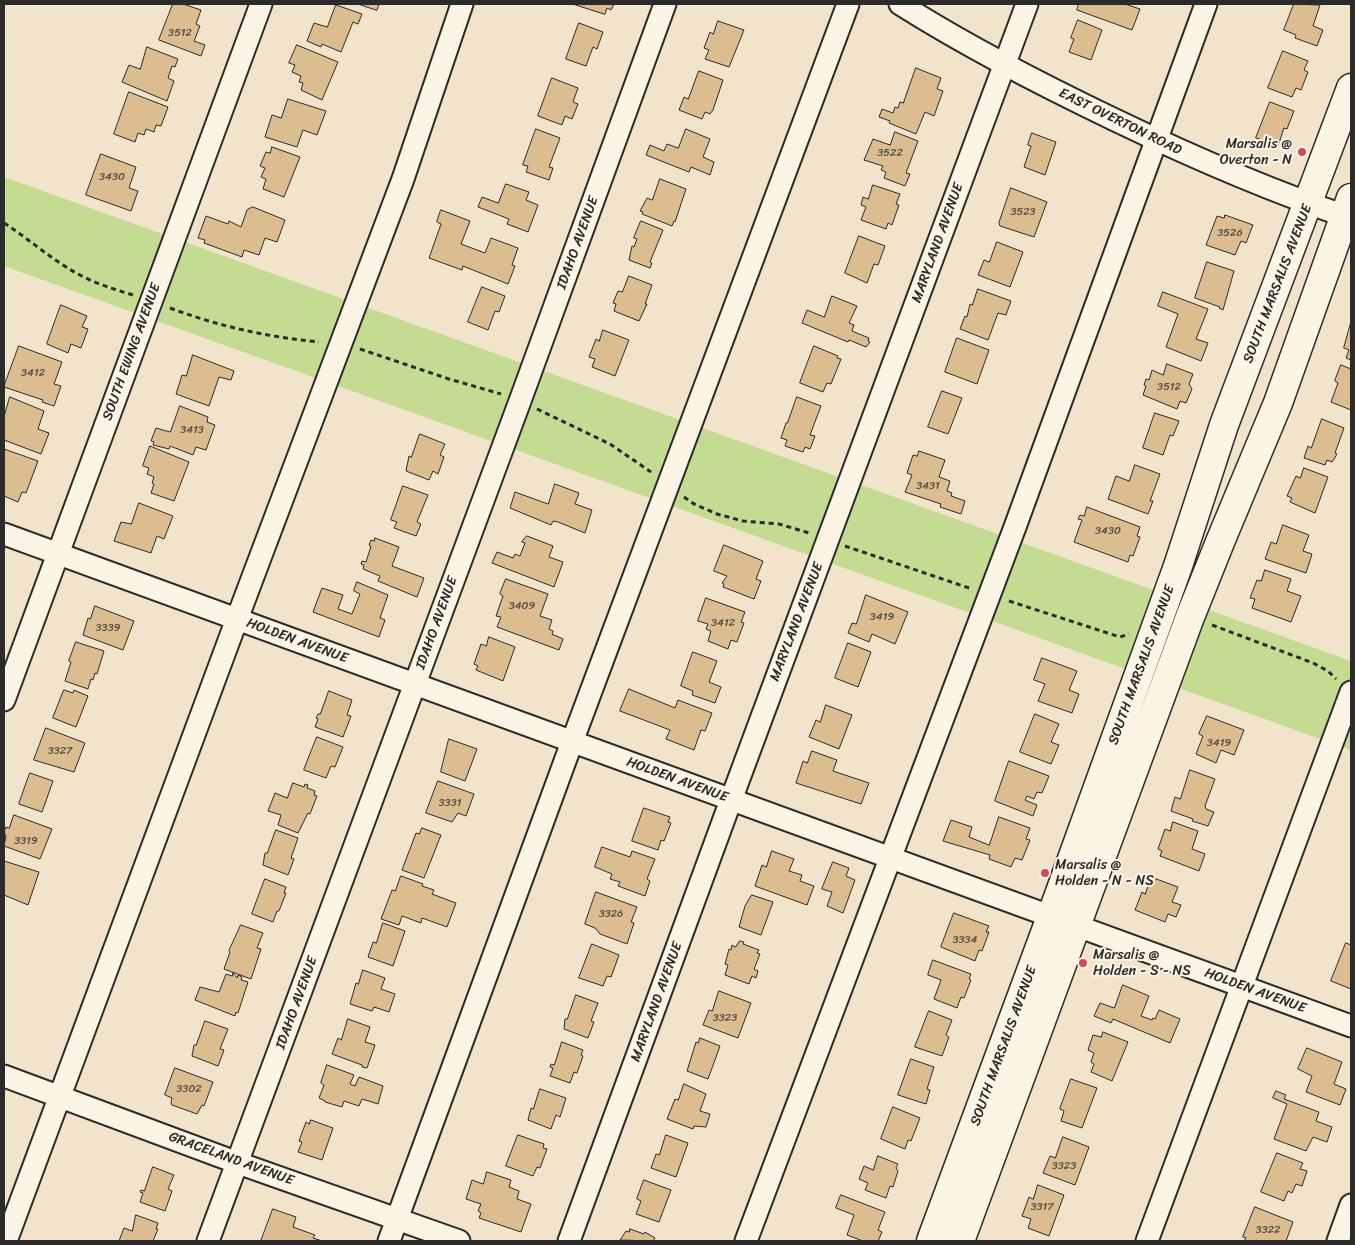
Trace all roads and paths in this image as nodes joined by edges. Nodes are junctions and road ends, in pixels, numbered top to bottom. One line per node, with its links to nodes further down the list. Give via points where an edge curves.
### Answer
1 (261, 4): 16 (street, SOUTH EWING AVENUE)
2 (462, 4): 17 (street, via 403,180)
3 (665, 4): 19 (street, IDAHO AVENUE)
4 (848, 4): 22 (street)
5 (900, 4): 8 (street, EAST OVERTON ROAD)
6 (1027, 4): 8 (street, MARYLAND AVENUE)
7 (1206, 4): 10 (street)
8 (1004, 64): 10 (street, EAST OVERTON ROAD); 23 (street, MARYLAND AVENUE)
9 (1351, 88): 11 (main road, SOUTH MARSALIS AVENUE)
10 (1156, 140): 11 (street, EAST OVERTON ROAD); 24 (street)
11 (1309, 202): 12 (street, EAST OVERTON ROAD); 25 (main road, SOUTH MARSALIS AVENUE, via 1224,425 1191,528)
12 (1349, 211): 26 (main road, SOUTH MARSALIS AVENUE, via 1278,403 1190,617)
13 (4, 223): 14 (path, via 78,274)
14 (139, 297)
15 (4, 534): 16 (street, HOLDEN AVENUE)
16 (58, 554): 17 (street, HOLDEN AVENUE); 21 (street, SOUTH EWING AVENUE)
17 (237, 619): 19 (street, HOLDEN AVENUE); 30 (street)
18 (1211, 625): 20 (path, via 1313,663 1328,671)
19 (415, 684): 22 (street, HOLDEN AVENUE); 31 (street, IDAHO AVENUE)
20 (1351, 692): 27 (street)
21 (4, 700)
22 (572, 742): 23 (street, HOLDEN AVENUE); 33 (street)
23 (731, 800): 24 (street, HOLDEN AVENUE); 38 (street, MARYLAND AVENUE)
24 (890, 859): 25 (street, HOLDEN AVENUE); 39 (street)
25 (1051, 917): 26 (street, HOLDEN AVENUE); 40 (main road, SOUTH MARSALIS AVENUE)
26 (1077, 927): 27 (street, HOLDEN AVENUE); 41 (main road, SOUTH MARSALIS AVENUE)
27 (1241, 986): 28 (street, HOLDEN AVENUE); 42 (street)
28 (1351, 1026)
29 (4, 1076): 30 (street, GRACELAND AVENUE)
30 (60, 1096): 31 (street, GRACELAND AVENUE); 34 (street)
31 (238, 1163): 33 (street, GRACELAND AVENUE); 35 (street, IDAHO AVENUE)
32 (1351, 1205): 43 (street)
33 (398, 1219): 36 (street); 37 (street, GRACELAND AVENUE)
34 (6, 1241)
35 (208, 1241)
36 (389, 1241)
37 (459, 1241)
38 (569, 1241)
39 (746, 1241)
40 (931, 1241)
41 (960, 1241)
42 (1147, 1241)
43 (1338, 1241)

